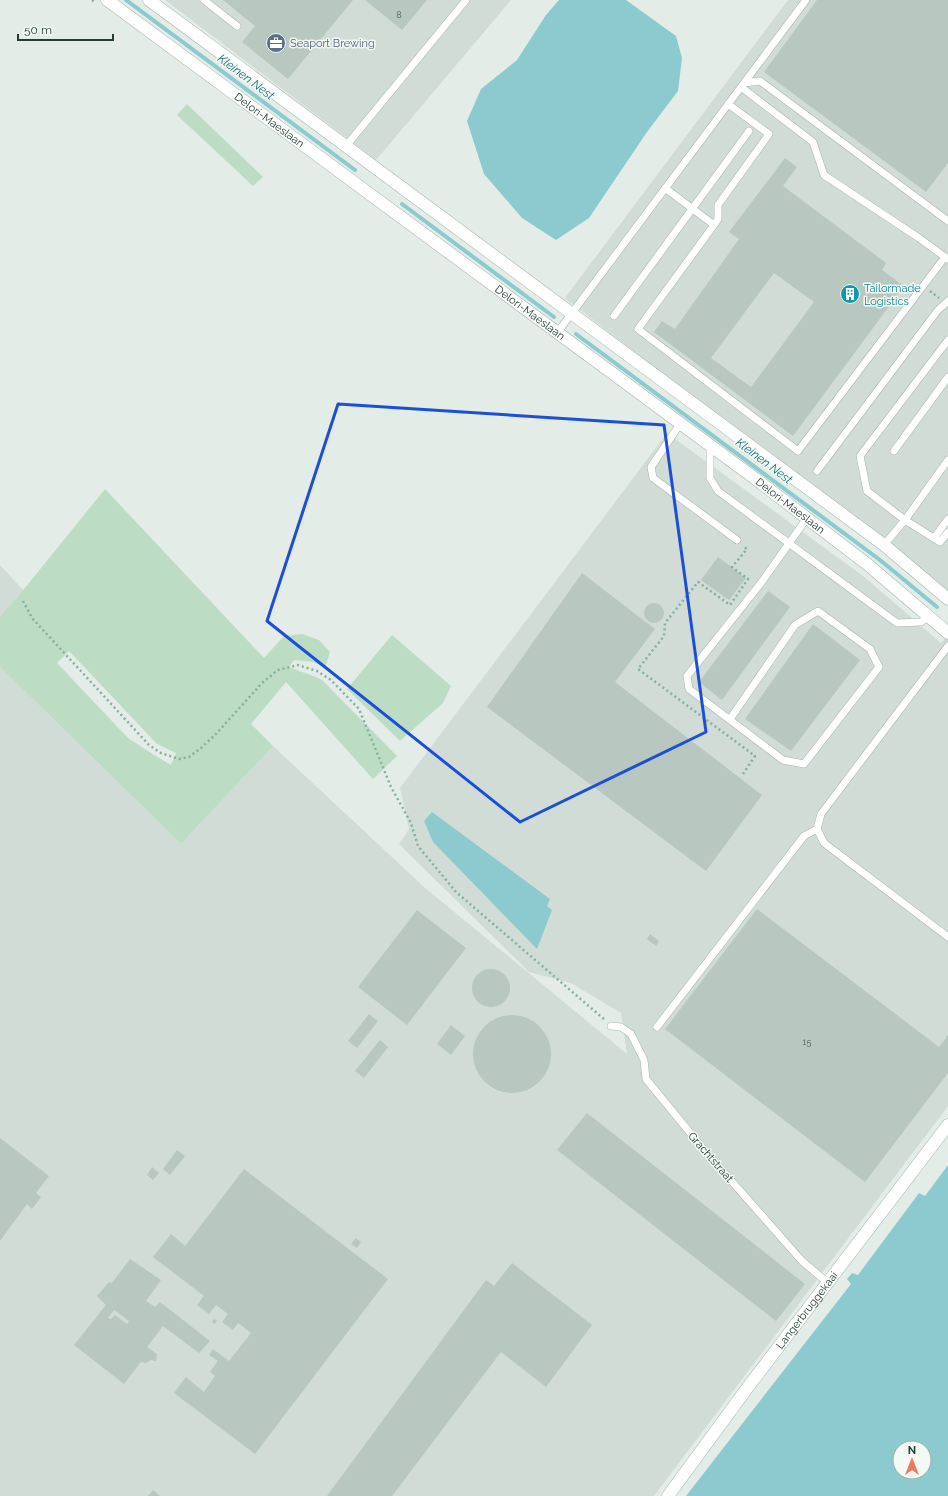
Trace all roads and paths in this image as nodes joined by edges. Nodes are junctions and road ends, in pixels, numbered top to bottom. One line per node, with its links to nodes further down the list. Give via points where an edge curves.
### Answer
1 (107, 0): 20 (street, Delori-Maeslaan)
2 (149, 0): 10 (street)
3 (204, 0): 6 (lane)
4 (466, 0): 10 (lane)
5 (806, 0): 7 (lane)
6 (237, 26)
7 (742, 85): 8 (lane); 13 (lane, via 760,81); 15 (lane, via 813,142 824,176)
8 (728, 104): 11 (lane); 14 (lane, via 769,134 718,205 718,219)
9 (749, 131): 12 (lane)
10 (346, 146): 18 (street)
11 (665, 188): 12 (lane); 18 (lane)
12 (691, 209): 14 (lane); 19 (lane)
13 (948, 221)
14 (714, 225): 16 (lane, via 638,328 798,451)
15 (946, 258): 16 (lane)
16 (923, 286): 17 (path)
17 (946, 301): 27 (lane)
18 (571, 313): 20 (lane); 35 (street)
19 (614, 316)
20 (557, 333): 23 (street, Delori-Maeslaan)
21 (948, 340): 30 (lane, via 860,456 867,491)
22 (948, 377): 25 (lane)
23 (680, 424): 24 (street, Delori-Maeslaan); 33 (lane, via 651,467 653,478)
24 (710, 445): 28 (street, Delori-Maeslaan); 34 (lane, via 710,478 718,491)
25 (894, 451)
26 (948, 460): 30 (lane)
27 (818, 471)
28 (807, 518): 34 (lane); 38 (street, Delori-Maeslaan)
29 (948, 519): 32 (lane)
30 (905, 520): 32 (lane); 35 (lane)
31 (948, 532): 32 (lane, via 940,542)
32 (934, 538)
33 (737, 540)
34 (788, 543): 38 (lane, via 896,623 921,622); 41 (lane, via 761,583 687,676 690,689)
35 (884, 545): 36 (street)
36 (948, 599)
37 (23, 601): 44 (path, via 32,618 149,745 161,753 179,759 189,757 201,748 262,683 278,670 298,665 317,671 332,680 360,709 391,786 411,823 418,846 430,861 456,892)
38 (929, 616): 39 (street, Delori-Maeslaan)
39 (948, 633)
40 (948, 646): 42 (lane, via 821,814)
41 (730, 719): 41 (lane, via 783,760 804,764 878,667 870,649 818,611 795,625)
42 (818, 829): 43 (lane, via 824,844); 45 (lane, via 804,836)
43 (948, 936)
44 (611, 1026): 47 (lane, Grachtstraat, via 621,1027 631,1034 644,1060 646,1079 705,1151 802,1261)
45 (657, 1027)
46 (948, 1125): 47 (street, Langerbruggekaai)
47 (828, 1283): 48 (street, Langerbruggekaai)
48 (668, 1496)

